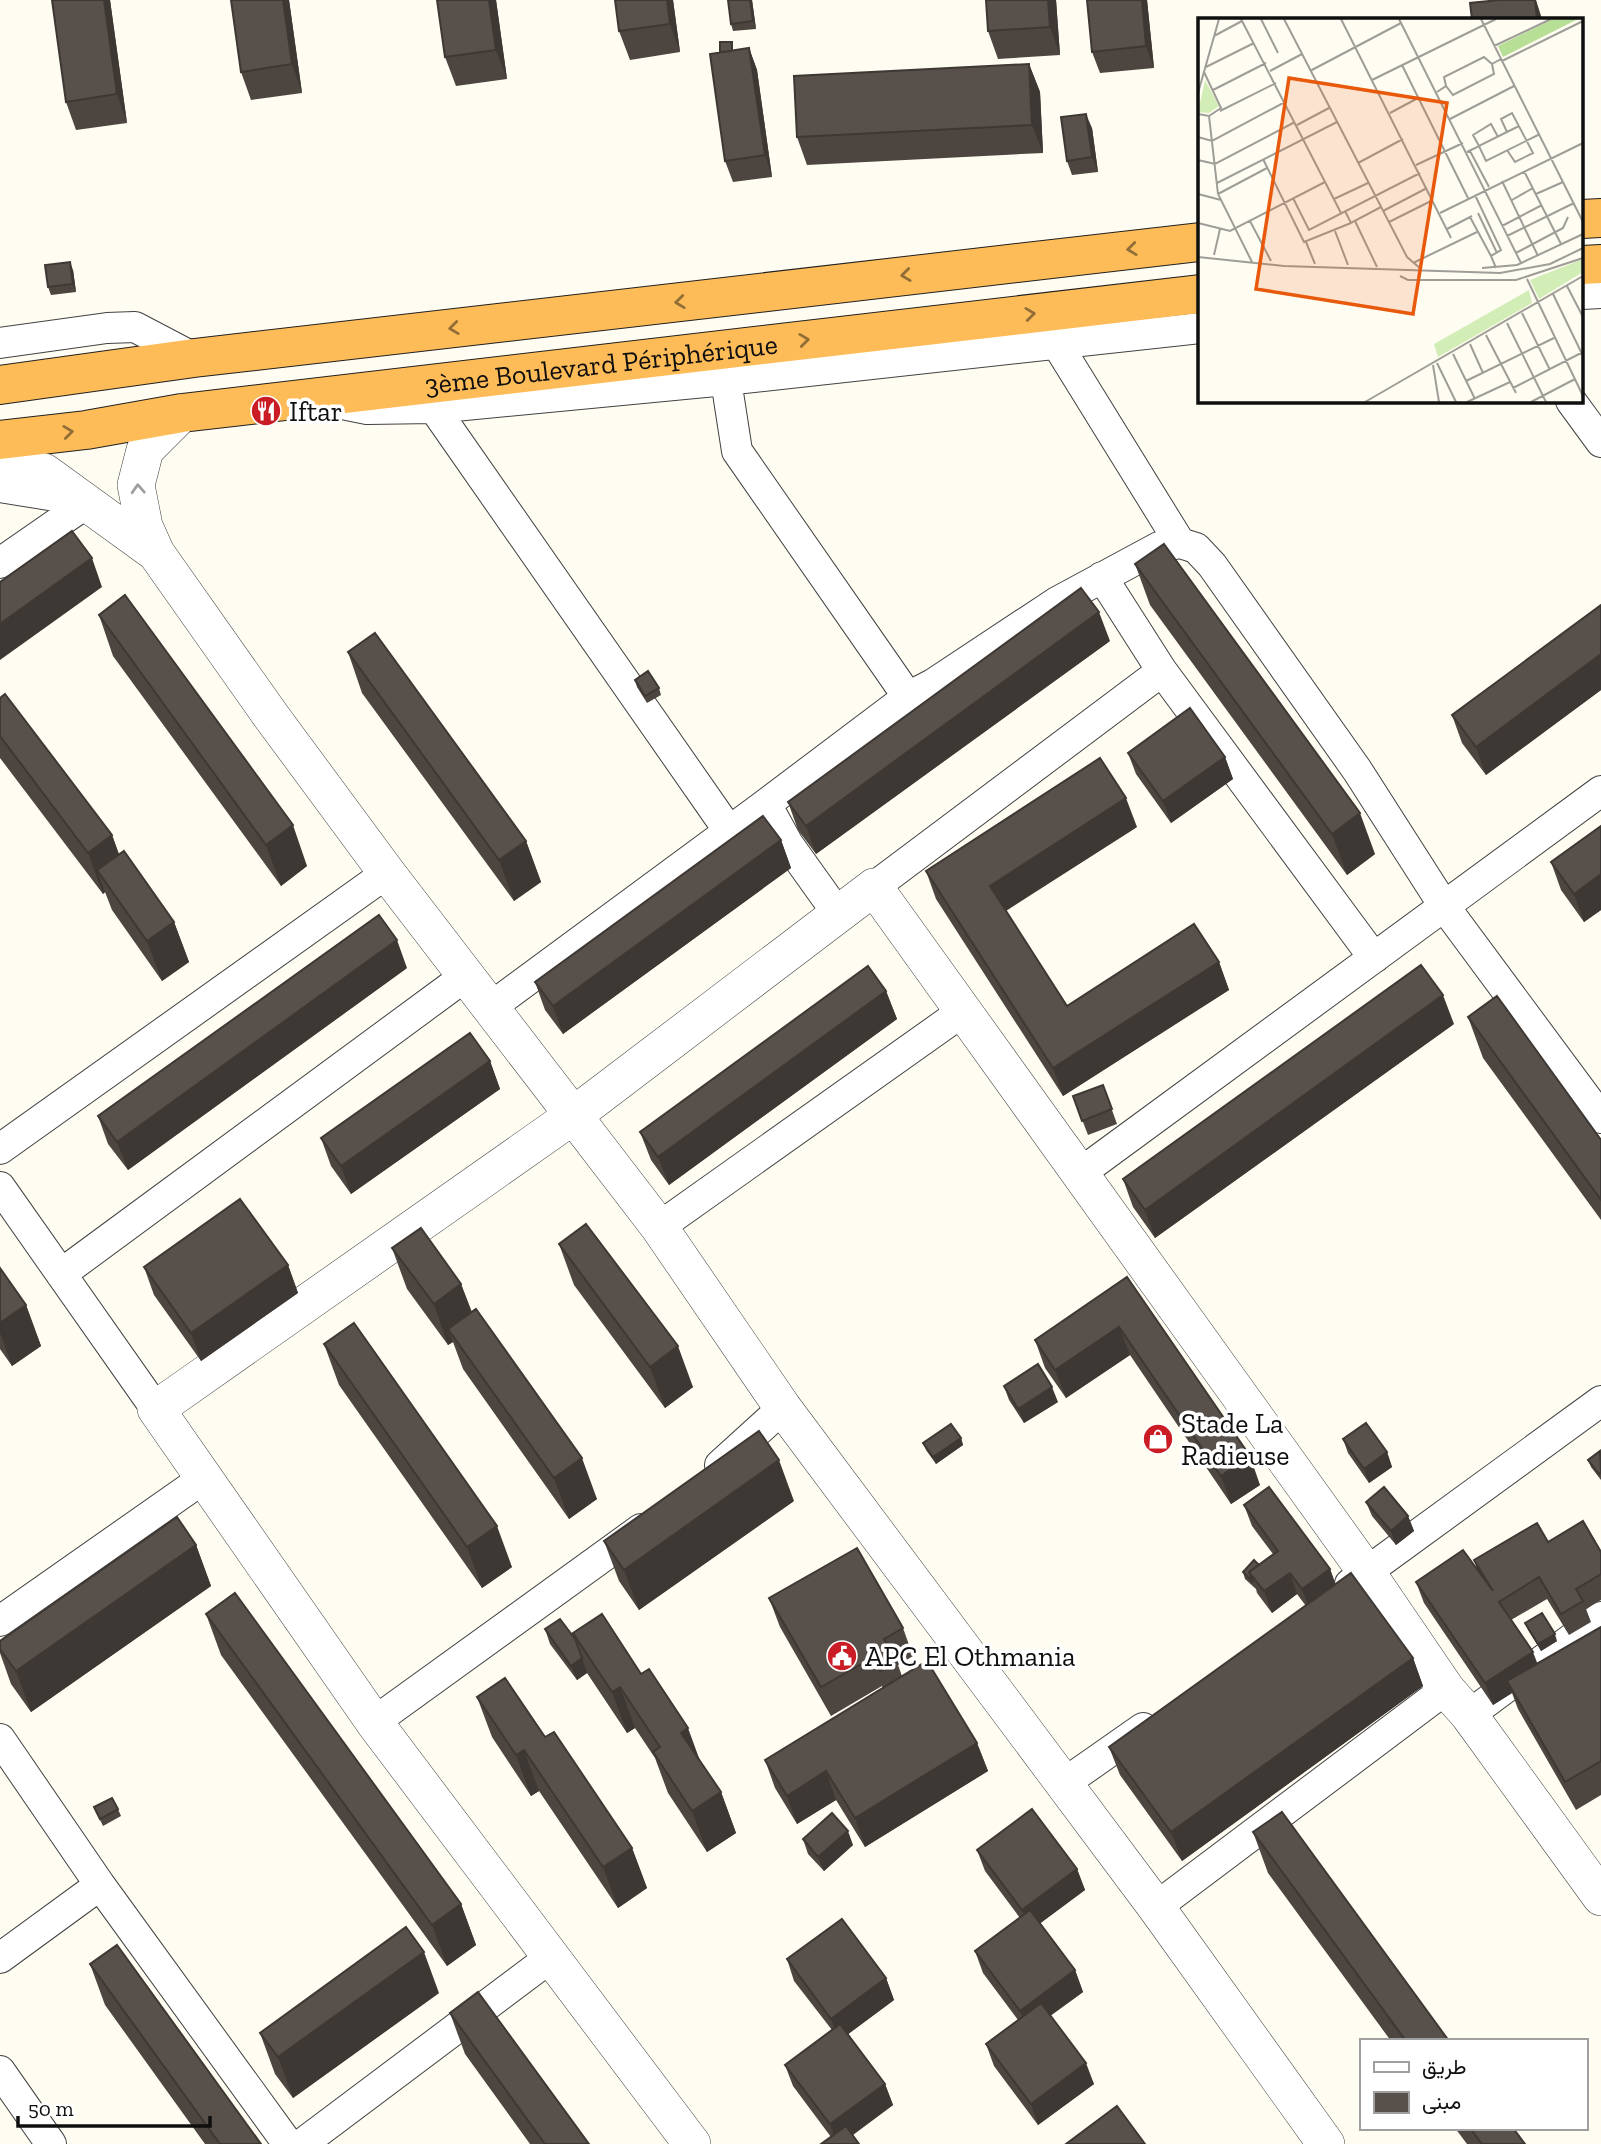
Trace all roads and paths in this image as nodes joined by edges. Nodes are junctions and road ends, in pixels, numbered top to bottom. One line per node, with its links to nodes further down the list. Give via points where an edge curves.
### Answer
1 (1198, 242): 6 (highway, 3ème Boulevard Périphérique, one-way to 6)
2 (1198, 294): 9 (highway, 3ème Boulevard Périphérique, one-way to 2)
3 (1198, 328): 5 (street)
4 (0, 343): 6 (street, via 135,327)
5 (1057, 344): 7 (street); 18 (street)
6 (194, 358): 8 (highway, 3ème Boulevard Périphérique)
7 (726, 380): 11 (street); 23 (street, via 737,451)
8 (0, 385)
9 (305, 398): 11 (street, via 367,409); 12 (highway, 3ème Boulevard Périphérique)
10 (1572, 402): 14 (street)
11 (434, 408): 26 (street)
12 (182, 413): 13 (highway, 3ème Boulevard Périphérique, one-way to 12); 19 (street, one-way to 12, via 135,485 145,450)
13 (0, 440)
14 (1601, 442)
15 (0, 461): 17 (street, via 44,472)
16 (0, 487): 17 (street)
17 (88, 502): 19 (street); 20 (street)
18 (1180, 543): 21 (street, via 1159,547); 29 (street, via 1196,548 1212,565 1357,770)
19 (156, 554): 27 (street)
20 (0, 563)
21 (1102, 577): 22 (street); 23 (street)
22 (1162, 671): 28 (street); 31 (street)
23 (908, 697): 25 (street)
24 (1601, 791): 29 (street)
25 (766, 804): 26 (street); 30 (street)
26 (729, 831): 33 (street)
27 (387, 873): 32 (street); 37 (street)
28 (874, 887): 30 (street); 34 (street)
29 (1444, 906): 31 (street); 36 (street)
30 (838, 914): 35 (street)
31 (1374, 958): 38 (street)
32 (467, 975): 33 (street); 41 (street)
33 (491, 1007): 35 (street)
34 (962, 1012): 38 (street); 40 (street)
35 (574, 1115): 40 (street); 44 (street)
36 (1601, 1118)
37 (0, 1149)
38 (1079, 1174): 48 (street)
39 (0, 1187): 41 (street)
40 (659, 1227): 43 (street)
41 (61, 1274): 44 (street)
42 (1601, 1401): 48 (street)
43 (783, 1408): 46 (street); 56 (street)
44 (156, 1409): 45 (street)
45 (204, 1478): 51 (street); 54 (street)
46 (695, 1486)
47 (665, 1511): 54 (street)
48 (1367, 1573): 49 (street); 52 (street)
49 (1333, 1596)
50 (1601, 1617): 52 (street)
51 (0, 1621)
52 (1458, 1702): 58 (street); 59 (street)
53 (1164, 1714): 56 (street)
54 (374, 1722): 60 (street)
55 (0, 1739): 57 (street)
56 (1063, 1784): 59 (street)
57 (100, 1885): 61 (street); 64 (street)
58 (1601, 1897)
59 (1156, 1907): 67 (street)
60 (551, 1956): 65 (street); 66 (street)
61 (0, 1958)
62 (0, 2071): 63 (street)
63 (51, 2144)
64 (288, 2144)
65 (302, 2144)
66 (692, 2144)
67 (1326, 2144)

